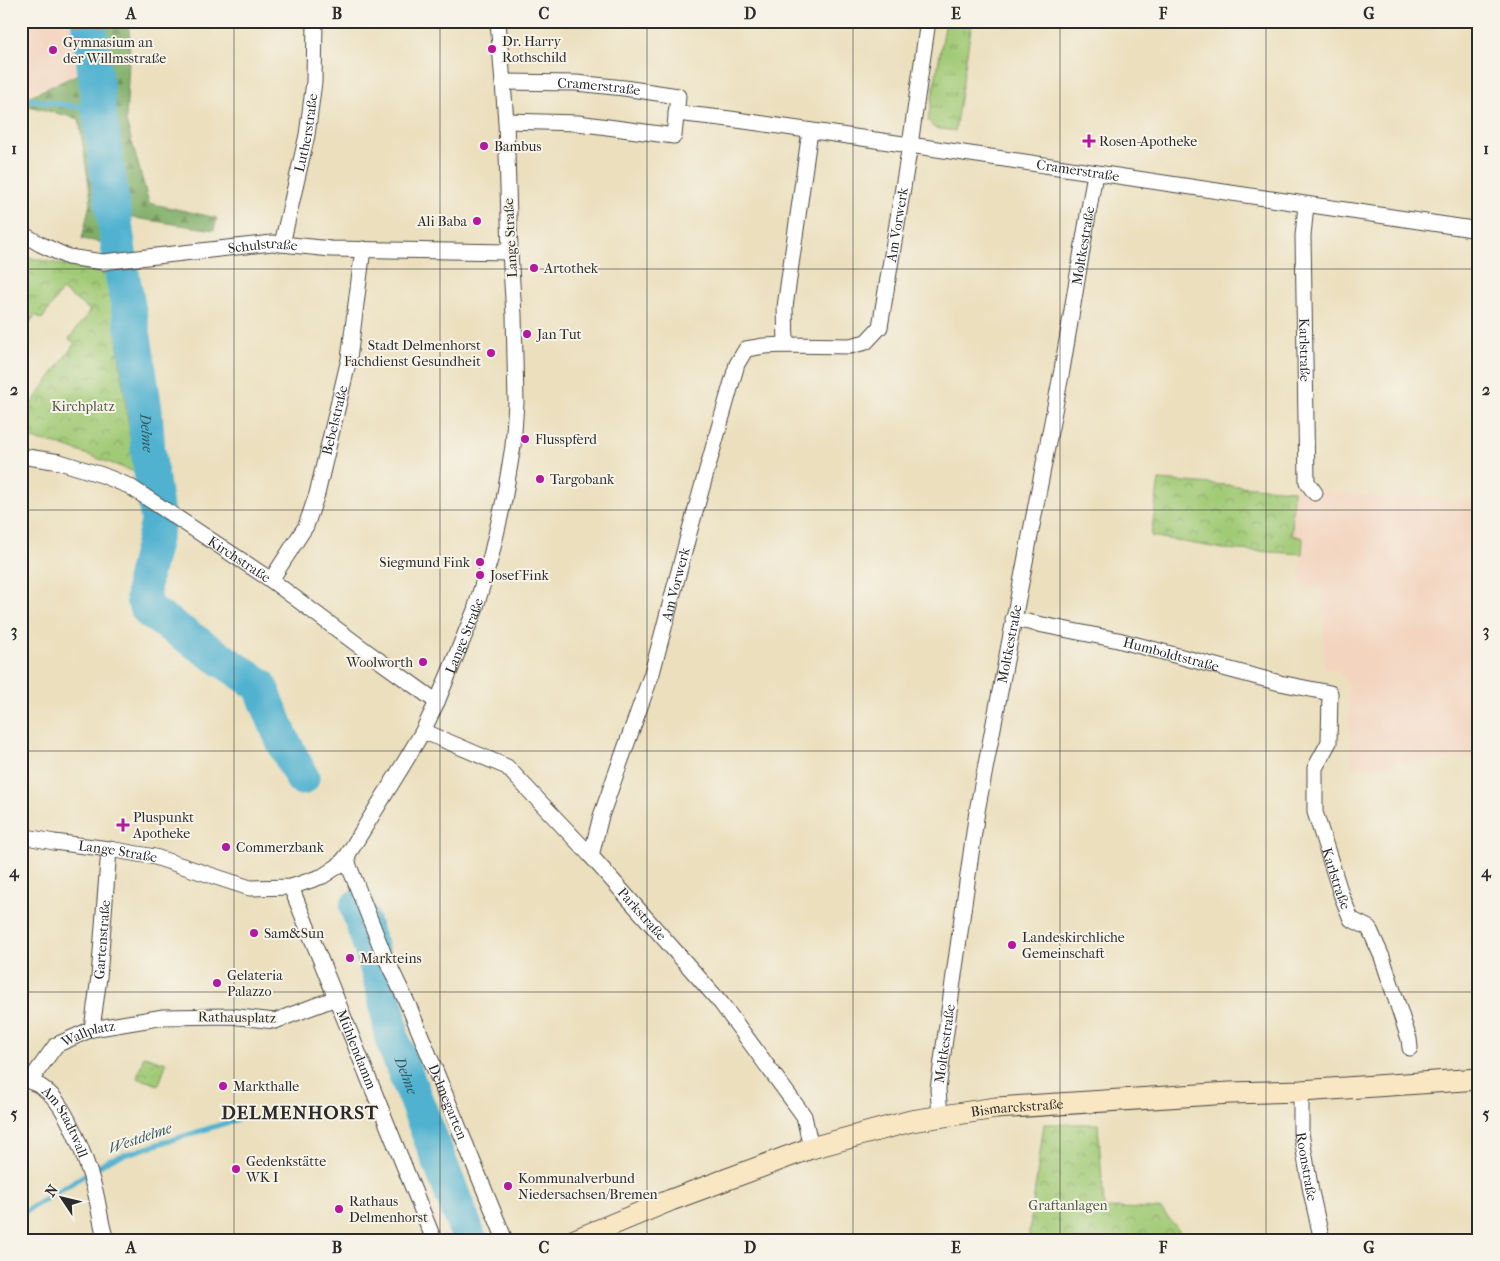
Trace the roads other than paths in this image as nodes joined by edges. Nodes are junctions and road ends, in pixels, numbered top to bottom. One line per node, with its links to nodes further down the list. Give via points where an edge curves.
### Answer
1 (315, 21): 13 (street, Lutherstraße, via 314,82 307,135)
2 (498, 21): 4 (street, Lange Straße)
3 (928, 21): 8 (street, Am Vorwerk)
4 (503, 82): 5 (street, Cramerstraße, via 576,83 678,96); 6 (street, Lange Straße)
5 (676, 113): 6 (street, Cramerstraße, via 674,136 578,124); 7 (street, Cramerstraße)
6 (506, 121): 15 (street, Lange Straße)
7 (810, 131): 8 (street, Cramerstraße); 16 (street, via 785,307)
8 (910, 144): 9 (street, Cramerstraße); 16 (street, Am Vorwerk, via 880,327 866,342 850,346)
9 (1095, 173): 10 (street, Cramerstraße); 20 (street, Moltkestraße, via 1062,370)
10 (1306, 205): 11 (street, Cramerstraße); 18 (street, Karlstraße, via 1303,236 1307,482)
11 (1479, 230)
12 (21, 233): 13 (street, Schulstraße, via 68,257 103,262)
13 (282, 244): 14 (street, Schulstraße)
14 (363, 249): 15 (street, Schulstraße); 19 (street, Bebelstraße, via 349,359 317,494 306,526)
15 (510, 252): 22 (street, Lange Straße, via 516,404 513,446 504,500 475,610)
16 (786, 345): 27 (street, Am Vorwerk, via 746,349 737,364 652,673 601,816)
17 (21, 456): 19 (street, Kirchstraße, via 60,462 129,486)
18 (1315, 492)
19 (271, 580): 22 (street, Kirchstraße)
20 (1013, 619): 21 (street, Humboldtstraße, via 1118,640 1280,684); 36 (street, Moltkestraße, via 977,811 938,1089)
21 (1330, 693): 32 (street, Karlstraße, via 1329,742 1315,768 1315,812 1352,919 1369,928 1382,958)
22 (437, 702): 23 (street, Lange Straße)
23 (423, 731): 26 (street, Lange Straße); 27 (street, Parkstraße, via 506,766)
24 (21, 836): 25 (street, Lange Straße)
25 (109, 849): 28 (street, Lange Straße, via 155,858 250,888); 31 (street, Gartenstraße)
26 (346, 856): 28 (street, Lange Straße, via 323,876); 40 (street, Delmegarten)
27 (591, 856): 37 (street, Parkstraße, via 721,1003 804,1116)
28 (290, 887): 29 (street, Mühlendamm)
29 (336, 998): 30 (street, Rathausplatz, via 275,1021 230,1016); 39 (street, Mühlendamm)
30 (164, 1017): 31 (street, Wallplatz)
31 (92, 1029): 34 (street, Wallplatz, via 56,1045)
32 (1410, 1048)
33 (1479, 1079): 35 (main road, Bismarckstraße)
34 (26, 1080): 38 (street, Am Stadtwall, via 49,1093 66,1115 95,1188)
35 (1301, 1091): 36 (main road, Bismarckstraße, via 996,1108); 42 (street, Roonstraße, via 1301,1133)
36 (940, 1117): 37 (main road, Bismarckstraße, via 911,1121)
37 (811, 1148): 41 (main road, Bismarckstraße)
38 (104, 1239)
39 (434, 1240)
40 (505, 1240)
41 (575, 1240)
42 (1323, 1240)

